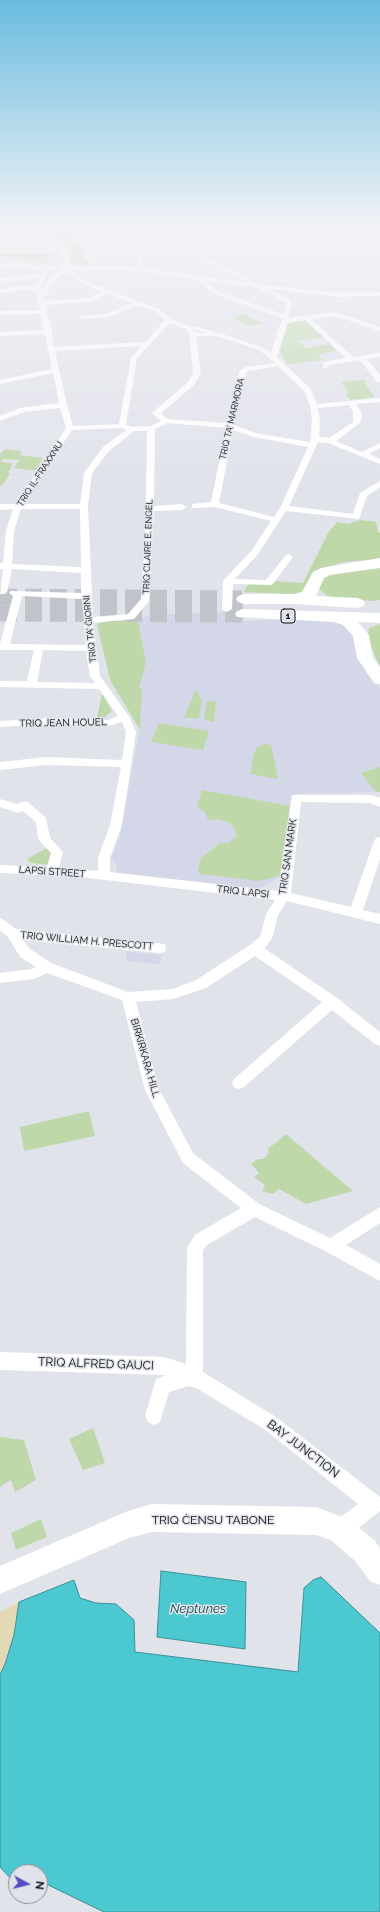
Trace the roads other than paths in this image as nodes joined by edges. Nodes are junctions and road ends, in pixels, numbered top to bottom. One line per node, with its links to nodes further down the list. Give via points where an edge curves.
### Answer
1 (17, 313): 7 (street)
2 (45, 313): 13 (street)
3 (113, 313): 8 (street)
4 (161, 313): 11 (street)
5 (270, 313): 10 (street)
6 (287, 313): 10 (street)
7 (0, 314)
8 (82, 318)
9 (306, 318): 10 (street); 12 (street, via 335,314); 24 (street)
10 (285, 319): 18 (street)
11 (169, 320): 15 (street, via 189,328); 19 (street)
12 (380, 329)
13 (49, 332): 14 (street); 20 (street)
14 (0, 334)
15 (193, 334): 16 (street); 16 (street, via 218,334); 35 (street, via 198,373 191,383 156,413)
16 (227, 337): 17 (street)
17 (241, 340): 18 (street, via 267,344); 22 (street)
18 (277, 341): 22 (street)
19 (145, 344): 20 (street); 36 (street, via 134,358)
20 (52, 349): 27 (street)
21 (380, 355): 23 (street)
22 (273, 357): 25 (street)
23 (362, 358): 24 (street); 28 (street)
24 (351, 359): 26 (street, via 326,363)
25 (280, 364): 33 (street, via 307,390); 37 (street, TRIQ TA' MARMORA, via 246,369 243,372)
26 (325, 367)
27 (55, 370): 29 (street); 32 (street)
28 (380, 380)
29 (0, 382)
30 (380, 400): 31 (street)
31 (351, 402): 33 (street); 41 (street, via 357,412 356,423)
32 (63, 405): 34 (street, via 24,410); 38 (street)
33 (314, 406): 42 (street, via 316,421)
34 (0, 419)
35 (166, 421): 37 (street); 39 (street)
36 (122, 426): 38 (street); 40 (street)
37 (230, 426): 42 (street, via 254,436); 47 (street, TRIQ TA' MARMORA)
38 (70, 428): 48 (street, TRIQ IL-FRAXXNU)
39 (151, 428): 40 (street); 54 (street, TRIQ CLAIRE E. ENGEL)
40 (132, 429): 49 (street, TRIQ TA' ĠIORNI, via 106,449 88,473)
41 (330, 441): 42 (street); 44 (street)
42 (313, 442): 53 (street)
43 (380, 445): 44 (street)
44 (364, 454): 45 (street)
45 (380, 462)
46 (380, 483): 53 (street, via 363,495 356,517)
47 (215, 504): 50 (street); 55 (street)
48 (18, 506): 49 (street); 51 (street); 58 (street, TRIQ IL-FRAXXNU)
49 (84, 506): 59 (street, TRIQ TA' ĠIORNI)
50 (195, 506)
51 (0, 507)
52 (182, 507): 54 (street)
53 (284, 508): 55 (street)
54 (150, 509): 69 (street, TRIQ CLAIRE E. ENGEL, via 146,599 131,617)
55 (276, 520): 60 (street, via 255,552)
56 (288, 557): 60 (street, via 269,583)
57 (380, 563): 61 (highway, via 326,570 318,575)
58 (3, 566): 59 (street); 62 (street, TRIQ IL-FRAXXNU)
59 (85, 570): 63 (street, TRIQ TA' ĠIORNI)
60 (228, 580): 67 (street)
61 (316, 582): 64 (highway, via 308,595); 66 (highway, via 317,594)
62 (8, 593): 63 (street); 71 (street, TRIQ IL-FRAXXNU)
63 (86, 596): 69 (street, TRIQ TA' ĠIORNI)
64 (296, 599): 66 (highway, 1); 66 (highway, 1, via 244,606 307,617)
65 (380, 606): 66 (highway, 1)
66 (331, 608): 68 (highway, 1); 70 (highway, via 350,622)
67 (227, 610)
68 (380, 619): 70 (highway, via 368,624)
69 (88, 620): 73 (street, TRIQ TA' ĠIORNI)
70 (361, 635): 75 (highway, via 365,658)
71 (2, 647): 72 (street)
72 (39, 648): 73 (street); 77 (street)
73 (91, 648): 74 (street, TRIQ TA' ĠIORNI)
74 (95, 676): 78 (street); 79 (street, TRIQ TA' ĠIORNI)
75 (380, 679)
76 (0, 684): 77 (street)
77 (31, 685): 78 (street)
78 (67, 686): 79 (street)
79 (103, 686): 80 (street, TRIQ TA' ĠIORNI)
80 (125, 718): 81 (street, TRIQ JEAN HOUEL, via 108,723 50,721); 82 (street, TRIQ TA' ĠIORNI, via 131,732)
81 (0, 724)
82 (127, 764): 83 (street, via 46,761); 87 (street, TRIQ TA' ĠIORNI, via 116,825)
83 (0, 766)
84 (0, 803): 89 (street, via 18,809 24,805 42,820 44,839 57,852)
85 (380, 803): 92 (street, TRIQ SAN MARK, via 371,799 296,798)
86 (380, 841): 93 (street)
87 (104, 858): 90 (street); 91 (street, TRIQ TA' ĠIORNI)
88 (0, 868): 89 (street, LAPSI STREET)
89 (52, 872): 90 (street, LAPSI STREET)
90 (80, 873): 91 (street, LAPSI STREET)
91 (104, 876): 92 (street, TRIQ LAPSI)
92 (284, 896): 93 (street, TRIQ LAPSI); 98 (street, TRIQ SAN MARK, via 272,914 266,939)
93 (356, 912): 94 (street, TRIQ LAPSI)
94 (380, 919)
95 (0, 924): 96 (street)
96 (13, 934): 97 (street, TRIQ WILLIAM H. PRESCOTT); 99 (street, via 26,953)
97 (160, 948)
98 (255, 948): 101 (street, TRIQ SAN MARK, via 201,984 173,994); 102 (street)
99 (46, 967): 100 (street, via 34,974); 101 (street)
100 (0, 978)
101 (128, 997): 105 (street, BIRKIRKARA HILL, via 152,1090 188,1158)
102 (332, 1002): 103 (street); 104 (street)
103 (380, 1040)
104 (239, 1083)
105 (254, 1209): 107 (street, BIRKIRKARA HILL); 110 (street, via 201,1240 195,1248)
106 (380, 1214): 107 (street)
107 (331, 1246): 108 (street, BIRKIRKARA HILL)
108 (380, 1273)
109 (0, 1361): 110 (street, TRIQ ALFRED GAUCI, via 164,1366)
110 (192, 1377): 111 (street, via 162,1385); 112 (street, BAY JUNCTION, via 270,1423)
111 (154, 1416)
112 (377, 1505): 113 (street, BAY JUNCTION)
113 (340, 1530): 114 (main road, TRIQ ĊENSU TABONE, via 365,1551); 115 (main road, TRIQ ĊENSU TABONE, via 316,1521 152,1518 128,1525)
114 (380, 1571)
115 (0, 1580)

